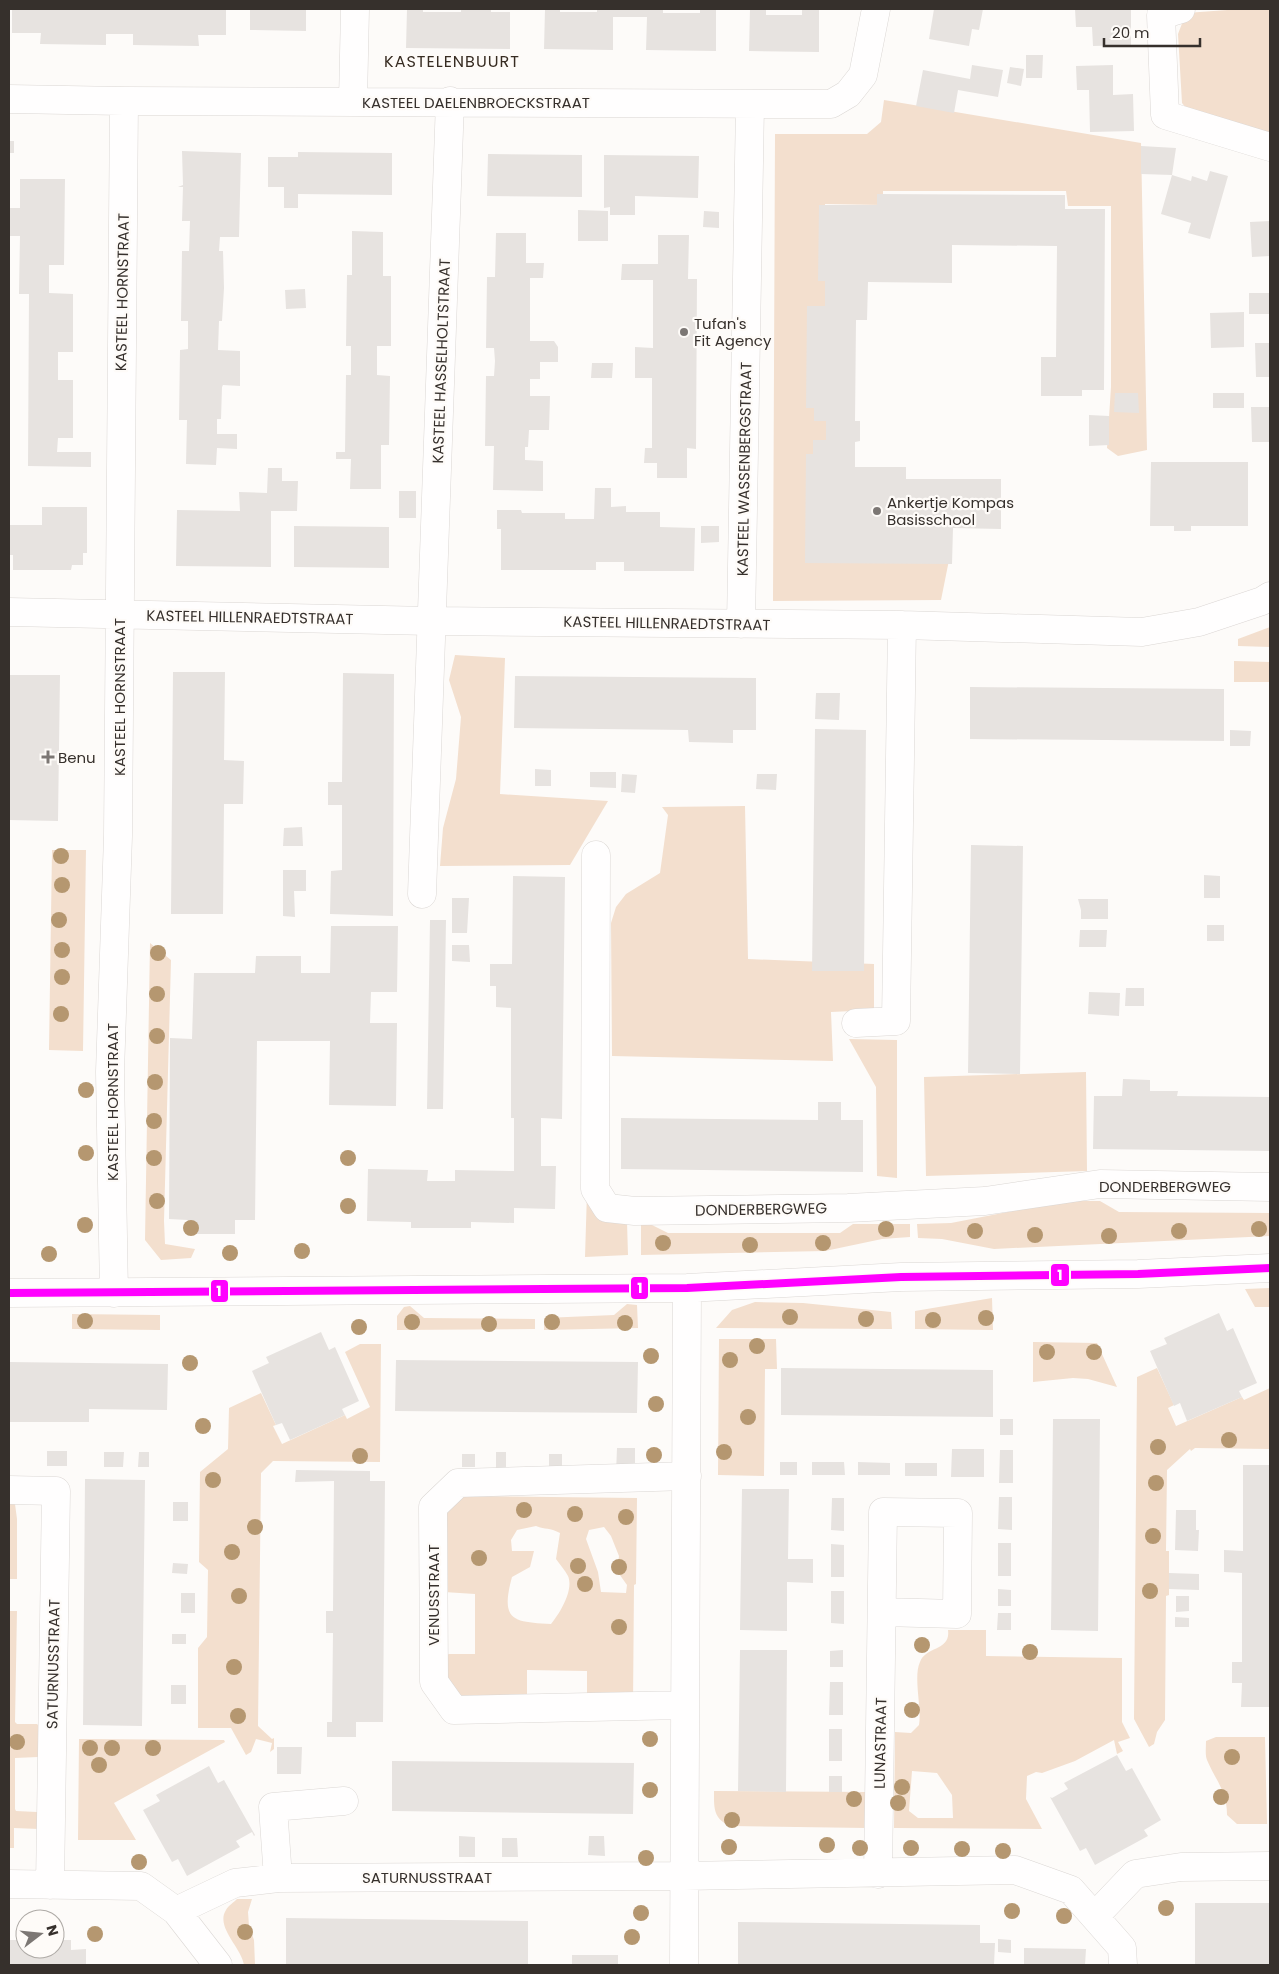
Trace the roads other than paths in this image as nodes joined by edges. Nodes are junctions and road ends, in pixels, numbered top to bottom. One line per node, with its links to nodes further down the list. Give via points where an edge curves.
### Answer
1 (355, 9): 6 (street)
2 (876, 9): 8 (street, KASTEEL DAELENBROECKSTRAAT, via 863,75 848,94 831,104)
3 (1181, 9): 9 (street, via 1161,14 1165,115)
4 (9, 99): 5 (street, KASTEEL DAELENBROECKSTRAAT)
5 (124, 101): 6 (street, KASTEEL DAELENBROECKSTRAAT); 12 (street, KASTEEL HORNSTRAAT)
6 (353, 101): 7 (street, KASTEEL DAELENBROECKSTRAAT)
7 (450, 101): 8 (street, KASTEEL DAELENBROECKSTRAAT); 13 (street, KASTEEL HASSELHOLTSTRAAT)
8 (750, 105): 14 (street, KASTEEL WASSENBERGSTRAAT)
9 (1270, 146)
10 (1270, 596): 15 (street, KASTEEL HILLENRAEDTSTRAAT, via 1199,622 1142,632)
11 (9, 612): 12 (street, KASTEEL HILLENRAEDTSTRAAT)
12 (119, 614): 13 (street, KASTEEL HILLENRAEDTSTRAAT); 23 (street, KASTEEL HORNSTRAAT, via 118,836 110,1072)
13 (431, 621): 14 (street, KASTEEL HILLENRAEDTSTRAAT); 17 (street)
14 (741, 624): 15 (street, KASTEEL HILLENRAEDTSTRAAT)
15 (902, 625): 18 (street, via 896,1021)
16 (596, 855): 19 (street, DONDERBERGWEG, via 595,1189 607,1208 635,1211 848,1208 985,1201 1100,1184)
17 (422, 894)
18 (856, 1023)
19 (1270, 1186)
20 (1270, 1268): 21 (street, via 1138,1274 901,1277)
21 (687, 1288): 23 (street); 24 (street)
22 (9, 1293): 23 (street)
23 (114, 1293)
24 (687, 1476): 27 (street); 27 (street, VENUSSTRAAT, via 458,1483 432,1507 434,1682 454,1710)
25 (9, 1490): 34 (street, SATURNUSSTRAAT, via 56,1490)
26 (882, 1612): 26 (street, LUNASTRAAT, via 883,1512 958,1513 957,1614); 30 (street, LUNASTRAAT)
27 (684, 1705): 31 (street)
28 (344, 1801): 32 (street, via 273,1807)
29 (1270, 1866): 36 (street, via 1181,1867 1135,1874)
30 (878, 1874): 31 (street); 36 (street, via 1015,1870 1071,1890)
31 (684, 1876): 32 (street, SATURNUSSTRAAT); 38 (street)
32 (278, 1878): 35 (street, SATURNUSSTRAAT, via 235,1883)
33 (9, 1884): 34 (street)
34 (50, 1885): 35 (street, via 141,1886)
35 (176, 1911): 37 (street)
36 (1095, 1916): 39 (street, via 1122,1948)
37 (218, 1965)
38 (684, 1965)
39 (1122, 1965)

